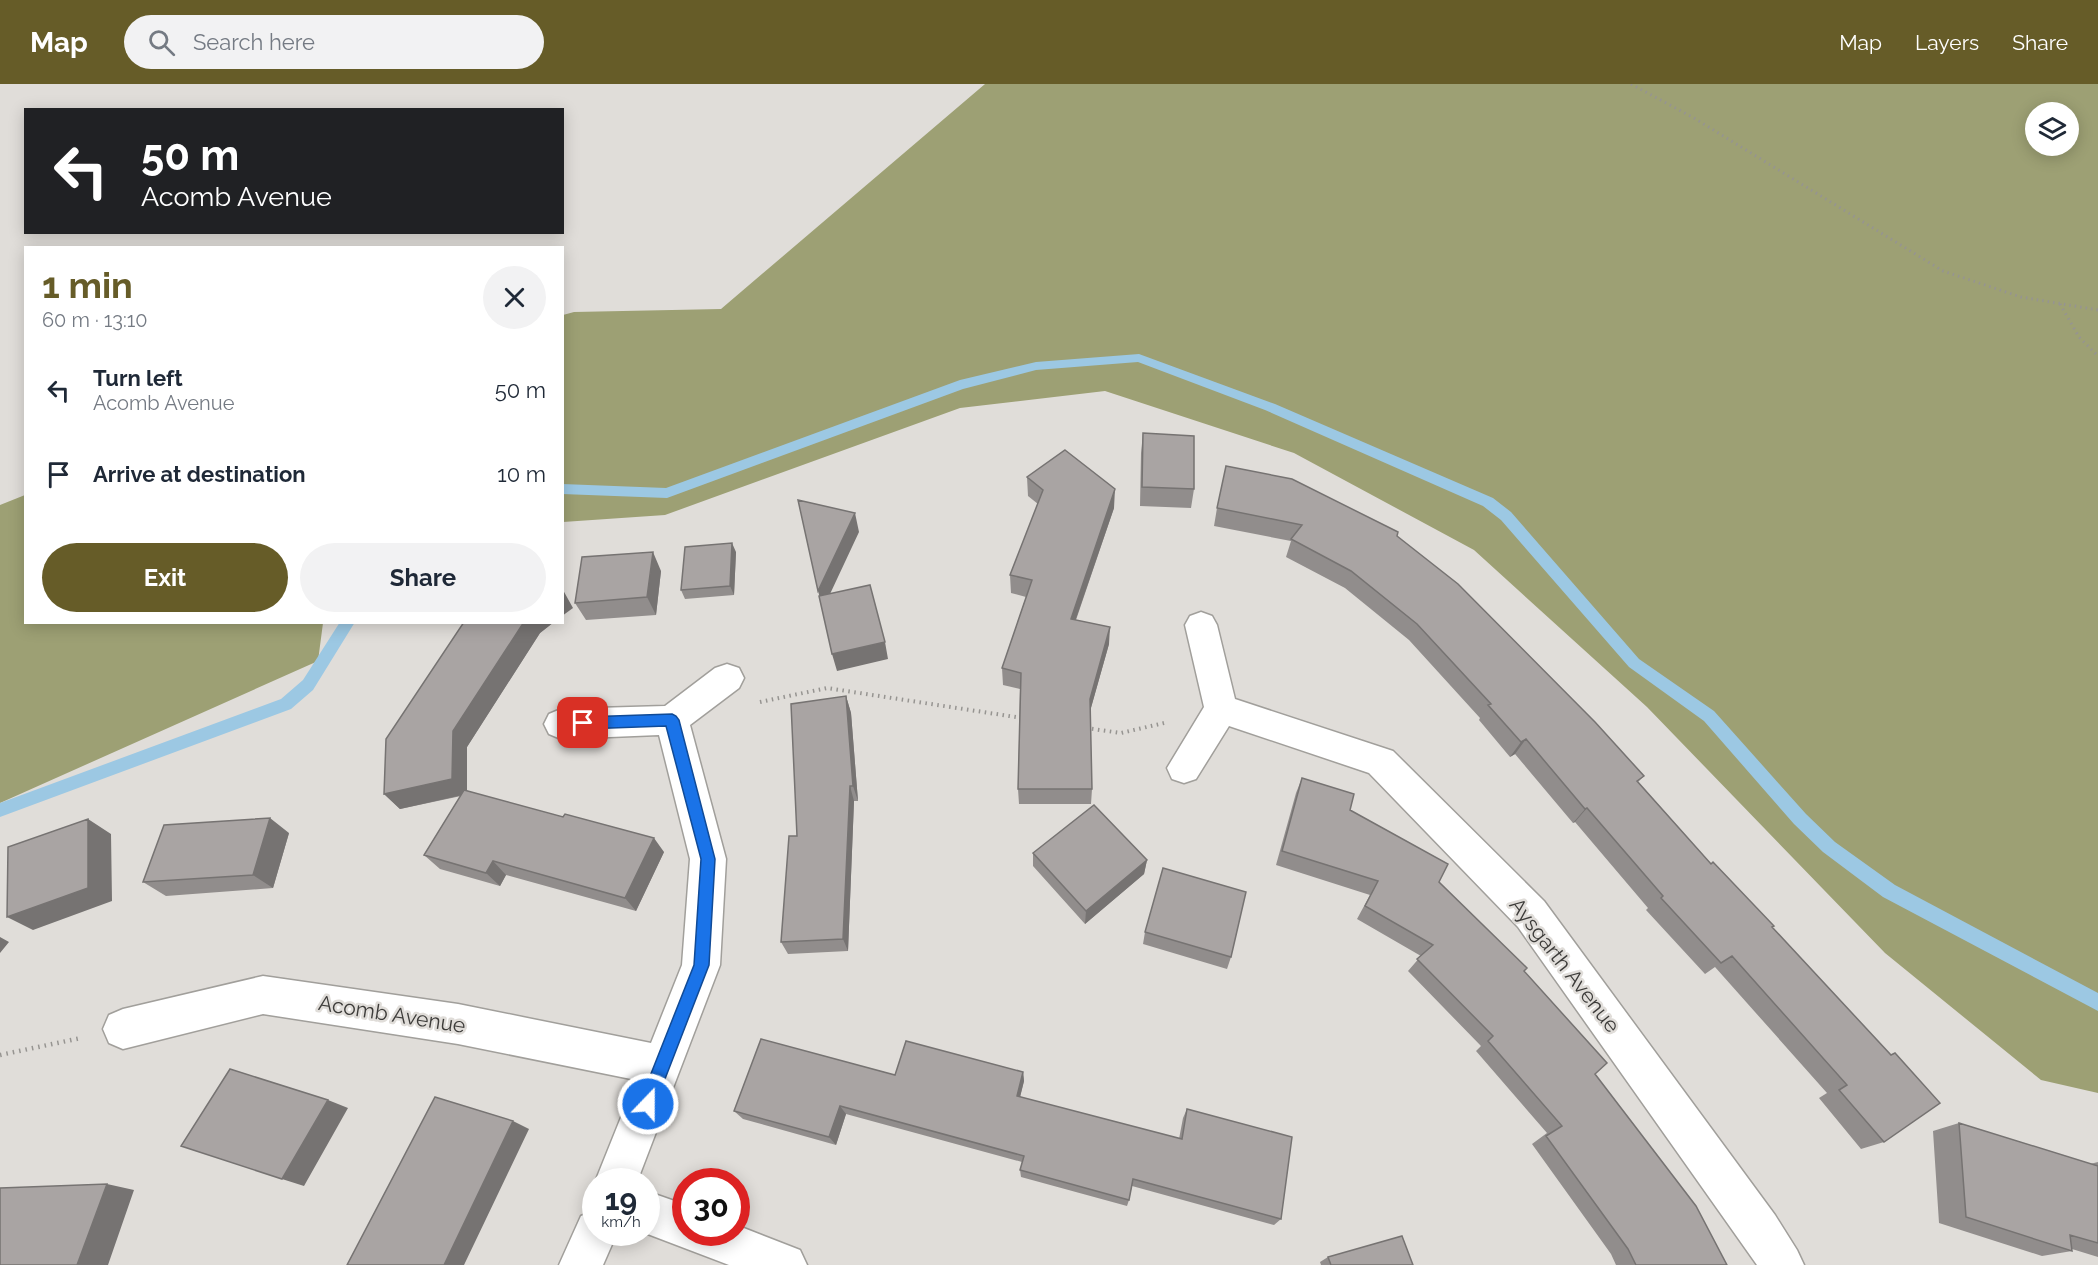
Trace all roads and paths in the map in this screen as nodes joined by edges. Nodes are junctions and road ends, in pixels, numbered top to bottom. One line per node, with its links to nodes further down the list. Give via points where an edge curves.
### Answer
1 (1631, 84): 2 (path, via 1694,118 1943,272 2021,297)
2 (2060, 304): 3 (path); 4 (path, via 2079,337)
3 (2098, 310)
4 (2098, 356)
5 (1201, 625): 8 (street)
6 (727, 678): 10 (street)
7 (749, 704): 9 (path, via 826,688)
8 (1221, 709): 12 (path, via 1121,733); 13 (street); 22 (street, Aysgarth Avenue, via 1381,762 1531,914)
9 (1027, 719)
10 (672, 720): 11 (street); 16 (street, via 708,859 701,965)
11 (561, 723)
12 (1074, 726)
13 (1184, 768)
14 (123, 1029): 15 (path); 16 (street, Acomb Avenue, via 262,994 458,1024)
15 (0, 1055)
16 (663, 1065): 17 (street)
17 (622, 1168)
18 (589, 1246): 20 (street)
19 (735, 1246): 21 (street)
20 (581, 1265)
21 (785, 1265)
22 (1782, 1265)

